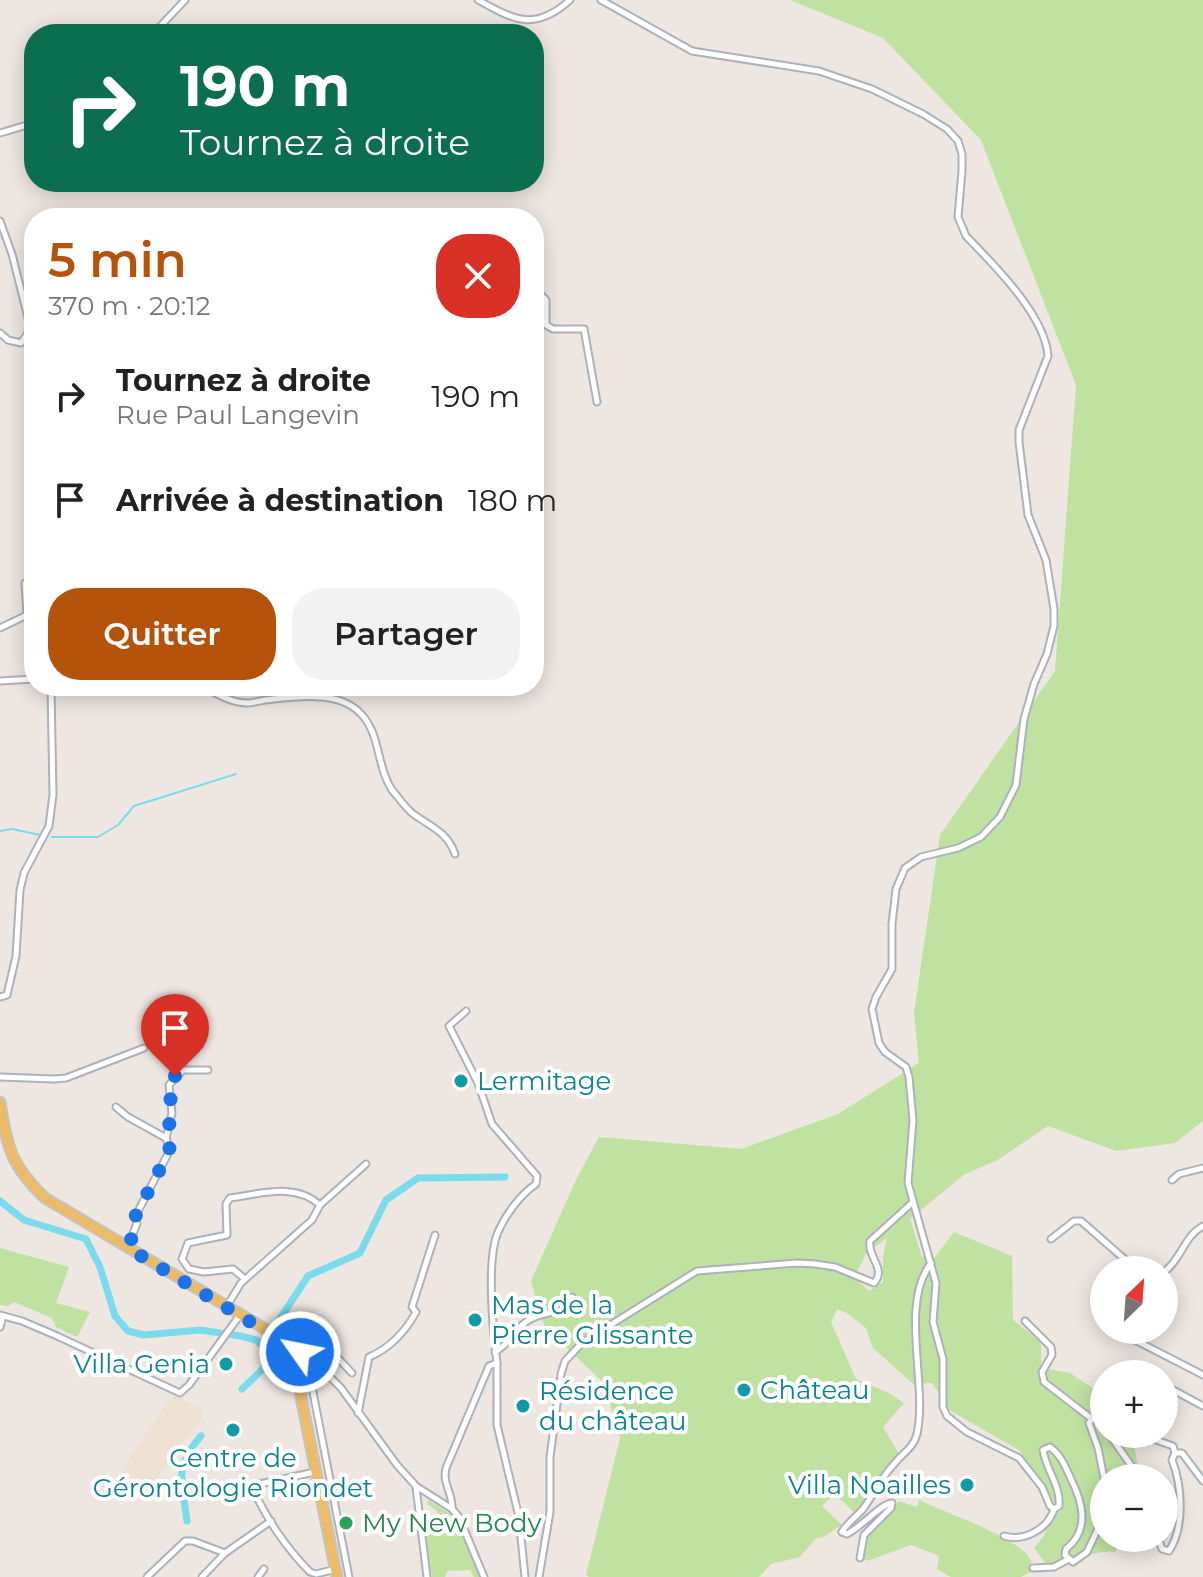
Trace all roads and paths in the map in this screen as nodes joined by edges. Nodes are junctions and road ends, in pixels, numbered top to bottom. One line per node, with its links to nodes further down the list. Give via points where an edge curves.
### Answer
1 (185, 0): 5 (street)
2 (478, 0): 3 (street, via 524,21 540,20)
3 (570, 0)
4 (601, 0): 34 (street, via 692,51 849,79 947,129 962,154 960,224 1029,310 1047,346 1019,442 1028,515 1053,591 1054,626 1028,704 1016,785 1000,817 981,837 921,857 905,868 896,889 892,969 872,1009 879,1043 906,1067 909,1077 913,1132 907,1176)
5 (162, 24)
6 (24, 126): 7 (street)
7 (0, 133)
8 (0, 221): 10 (street)
9 (544, 298): 13 (street, via 546,325 584,329)
10 (24, 302)
11 (0, 333): 12 (street, via 8,340 21,343)
12 (24, 339)
13 (597, 402)
14 (24, 616): 15 (street)
15 (0, 628)
16 (2, 679): 17 (street)
17 (24, 679)
18 (51, 696): 22 (street, via 49,826 22,881 16,956 7,995)
19 (222, 696): 20 (street, via 246,703)
20 (318, 697): 21 (street, via 359,711 393,790 411,812 433,825)
21 (455, 854)
22 (0, 997)
23 (466, 1011): 52 (street, via 449,1026 492,1124 537,1176 497,1233 492,1267)
24 (144, 1048): 26 (street, via 66,1078)
25 (208, 1070): 30 (street, via 183,1070 169,1085 172,1113)
26 (0, 1077)
27 (0, 1102): 29 (main road)
28 (116, 1107): 30 (street)
29 (1, 1114): 39 (main road, via 6,1141 25,1179 45,1198)
30 (166, 1138): 39 (street, via 170,1150 135,1217)
31 (366, 1164): 35 (street)
32 (1203, 1168): 33 (street)
33 (1172, 1180)
34 (913, 1203): 42 (street); 87 (street, via 870,1241 879,1271 874,1283 835,1267 806,1264 697,1271 573,1351 561,1374)
35 (320, 1205): 43 (street, via 312,1220); 43 (street, via 305,1193 285,1190 230,1198 227,1235 184,1248 182,1259 189,1269 233,1269)
36 (1203, 1226): 41 (street)
37 (435, 1235): 59 (street, via 412,1307 416,1312 388,1346 369,1357)
38 (1051, 1239): 40 (street, via 1081,1221)
39 (128, 1248): 45 (main road)
40 (1121, 1256)
41 (1178, 1260)
42 (931, 1262): 69 (street, via 936,1283 933,1322 943,1359 947,1416 1019,1458); 75 (street, via 916,1308 918,1431 914,1443 842,1532 861,1527 884,1504 892,1503 864,1535)
43 (245, 1279): 45 (street)
44 (572, 1297): 52 (street, via 549,1313 531,1317)
45 (226, 1307): 46 (main road)
46 (240, 1315): 47 (street, via 180,1393); 53 (main road)
47 (2, 1316): 50 (street)
48 (1025, 1321): 60 (street, via 1051,1347 1044,1382)
49 (316, 1325): 53 (street)
50 (0, 1327)
51 (1143, 1344): 56 (street)
52 (495, 1352): 54 (street)
53 (303, 1360): 55 (street, via 333,1353); 59 (street, via 341,1388); 64 (main road, via 298,1377); 83 (street)
54 (497, 1363): 68 (street, via 489,1366 446,1468 444,1484); 86 (street, via 497,1425 519,1517)
55 (352, 1373)
56 (1203, 1375)
57 (1178, 1393): 58 (street)
58 (1203, 1406)
59 (358, 1413): 67 (street)
60 (1090, 1417)
61 (1174, 1448): 62 (street)
62 (1175, 1453): 63 (street); 66 (street, via 1182,1453)
63 (1174, 1464)
64 (316, 1472): 71 (street, via 255,1485); 79 (main road)
65 (1178, 1475): 70 (street)
66 (1203, 1481)
67 (416, 1486): 68 (street); 84 (street)
68 (452, 1509): 85 (street)
69 (1054, 1509): 72 (street, via 1051,1519 1034,1533 1016,1539); 76 (street, via 1060,1500 1043,1450 1050,1447 1059,1454 1082,1507 1083,1523 1066,1549)
70 (1178, 1520)
71 (271, 1521): 74 (street); 79 (street, via 310,1572)
72 (1004, 1536)
73 (1090, 1546): 76 (street, via 1073,1562)
74 (225, 1553): 80 (street, via 185,1541); 81 (street)
75 (860, 1558)
76 (1067, 1560): 77 (street)
77 (1033, 1568)
78 (264, 1569): 82 (street)
79 (336, 1573)
80 (147, 1577)
81 (202, 1577)
82 (258, 1577)
83 (349, 1577)
84 (427, 1577)
85 (484, 1577)
86 (525, 1577)
87 (539, 1577)

